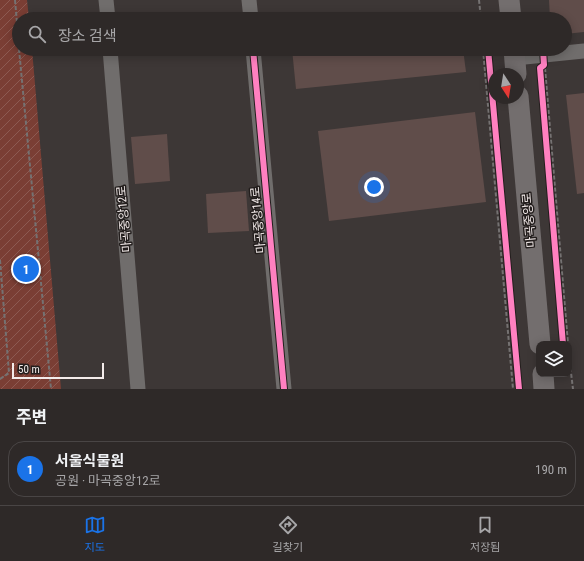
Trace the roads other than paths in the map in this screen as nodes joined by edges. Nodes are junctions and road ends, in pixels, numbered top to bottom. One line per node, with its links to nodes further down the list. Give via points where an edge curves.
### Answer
1 (106, 0): 4 (street)
2 (249, 0): 5 (street)
3 (509, 0): 6 (main road)
4 (107, 12)
5 (250, 12)
6 (510, 12)
7 (584, 51): 8 (street)
8 (572, 54)
9 (111, 56): 16 (street, 마곡중앙12로)
10 (254, 56): 17 (street, 마곡중앙14로)
11 (562, 56): 12 (street, via 544,60)
12 (515, 60)
13 (519, 104): 14 (main road, 마곡중앙로)
14 (540, 341)
15 (543, 377): 18 (main road)
16 (138, 389)
17 (284, 389)
18 (544, 389)

